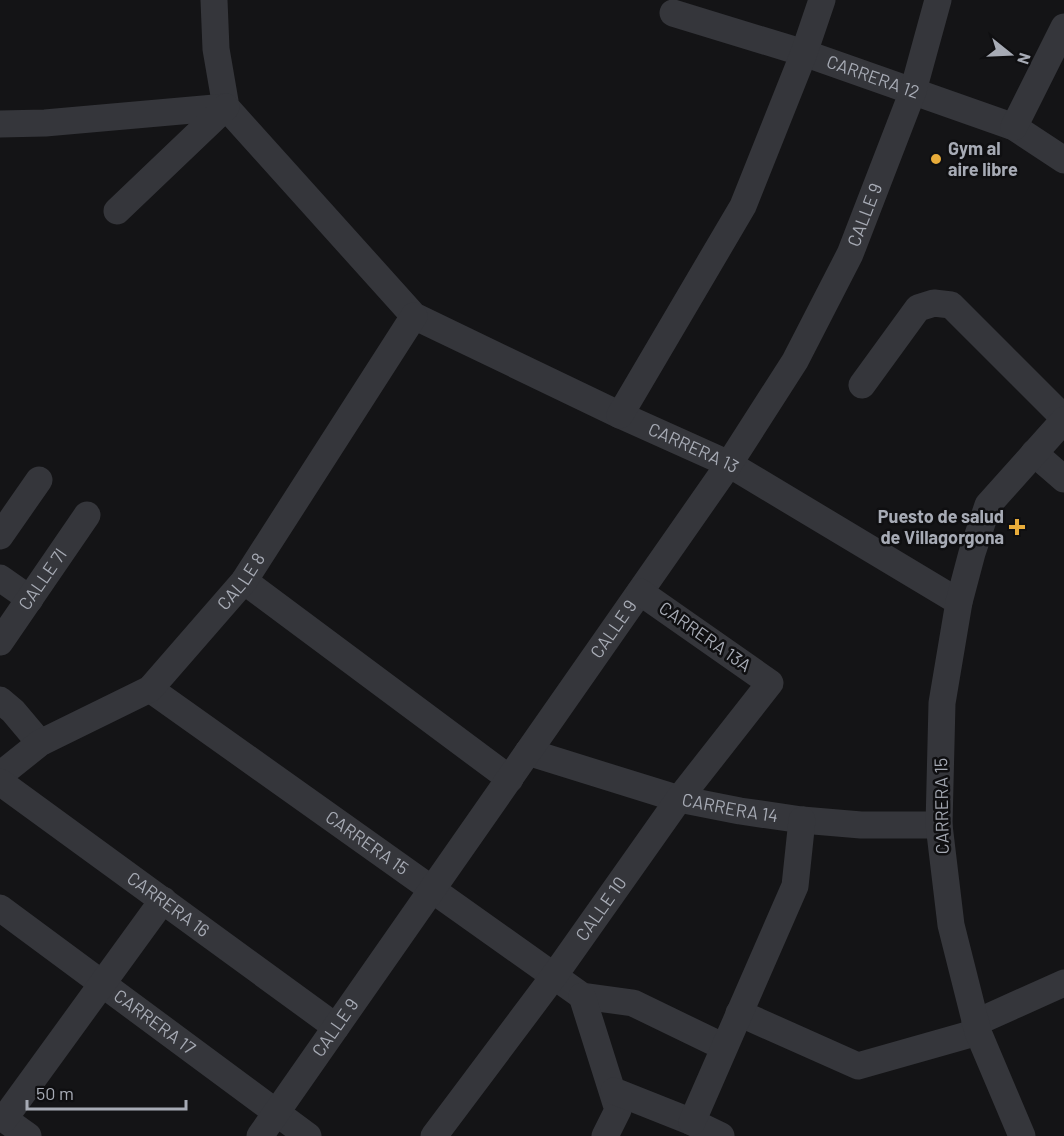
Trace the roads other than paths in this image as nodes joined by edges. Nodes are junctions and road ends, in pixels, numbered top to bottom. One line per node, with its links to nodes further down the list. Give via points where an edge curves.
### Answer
1 (214, 0): 8 (street, via 216,49)
2 (822, 0): 6 (street)
3 (938, 0): 7 (street, CALLE 9)
4 (673, 13): 6 (street, CARRERA 12)
5 (1064, 27): 10 (street)
6 (804, 53): 7 (street, CARRERA 12); 15 (street, via 743,206)
7 (913, 91): 10 (street, CARRERA 12); 18 (street, CALLE 9, via 850,254 795,362)
8 (226, 107): 9 (street); 12 (street); 13 (street)
9 (0, 124)
10 (1014, 128): 11 (street, CARRERA 12)
11 (1064, 160)
12 (117, 211)
13 (414, 316): 15 (street, CARRERA 13); 24 (street, CALLE 8)
14 (862, 386): 16 (street, via 918,308 934,303 951,305)
15 (620, 416): 18 (street, CARRERA 13)
16 (1064, 419): 17 (street)
17 (1034, 453): 19 (street); 27 (street, CARRERA 15, via 988,505)
18 (729, 464): 25 (street, CALLE 9); 27 (street, CARRERA 13)
19 (1064, 479)
20 (39, 480): 22 (street)
21 (87, 515): 26 (street, CALLE 7I)
22 (0, 536)
23 (0, 579): 26 (street)
24 (244, 581): 30 (street, CALLE 8); 35 (street)
25 (640, 592): 29 (street, CARRERA 13A); 33 (street, CALLE 9)
26 (30, 599): 28 (street, CALLE 7I)
27 (959, 602): 39 (street, CARRERA 15, via 942,703)
28 (0, 642)
29 (770, 683): 37 (street, CALLE 10)
30 (150, 689): 32 (street, CALLE 8); 40 (street, CARRERA 15)
31 (0, 700): 32 (street)
32 (40, 743): 34 (street, CALLE 8)
33 (528, 752): 35 (street, CALLE 9); 37 (street, CARRERA 14)
34 (0, 775)
35 (510, 778): 40 (street, CALLE 9)
36 (0, 782): 41 (street, CARRERA 16)
37 (679, 799): 38 (street, CARRERA 14); 43 (street, CALLE 10)
38 (802, 820): 39 (street, CARRERA 14); 47 (street, via 795,886)
39 (939, 825): 49 (street, CARRERA 15, via 951,925)
40 (433, 890): 43 (street, CARRERA 15); 48 (street, CALLE 9)
41 (163, 900): 45 (street); 48 (street, CARRERA 16)
42 (0, 908): 45 (street, CARRERA 17)
43 (554, 976): 46 (street, CARRERA 15); 58 (street, CALLE 10)
44 (1064, 983): 49 (street)
45 (102, 984): 52 (street, CARRERA 17); 53 (street)
46 (582, 996): 50 (street, via 633,1003); 51 (street)
47 (739, 1013): 49 (street, via 858,1066); 50 (street)
48 (336, 1027): 52 (street, CALLE 9)
49 (976, 1028): 61 (street, CARRERA 15)
50 (724, 1047): 54 (street)
51 (616, 1101): 54 (street); 59 (street)
52 (276, 1113): 56 (street, CALLE 9); 57 (street, CARRERA 17)
53 (2, 1118): 55 (street)
54 (692, 1122): 60 (street)
55 (28, 1136)
56 (260, 1136)
57 (308, 1136)
58 (434, 1136)
59 (605, 1136)
60 (721, 1136)
61 (1022, 1136)

